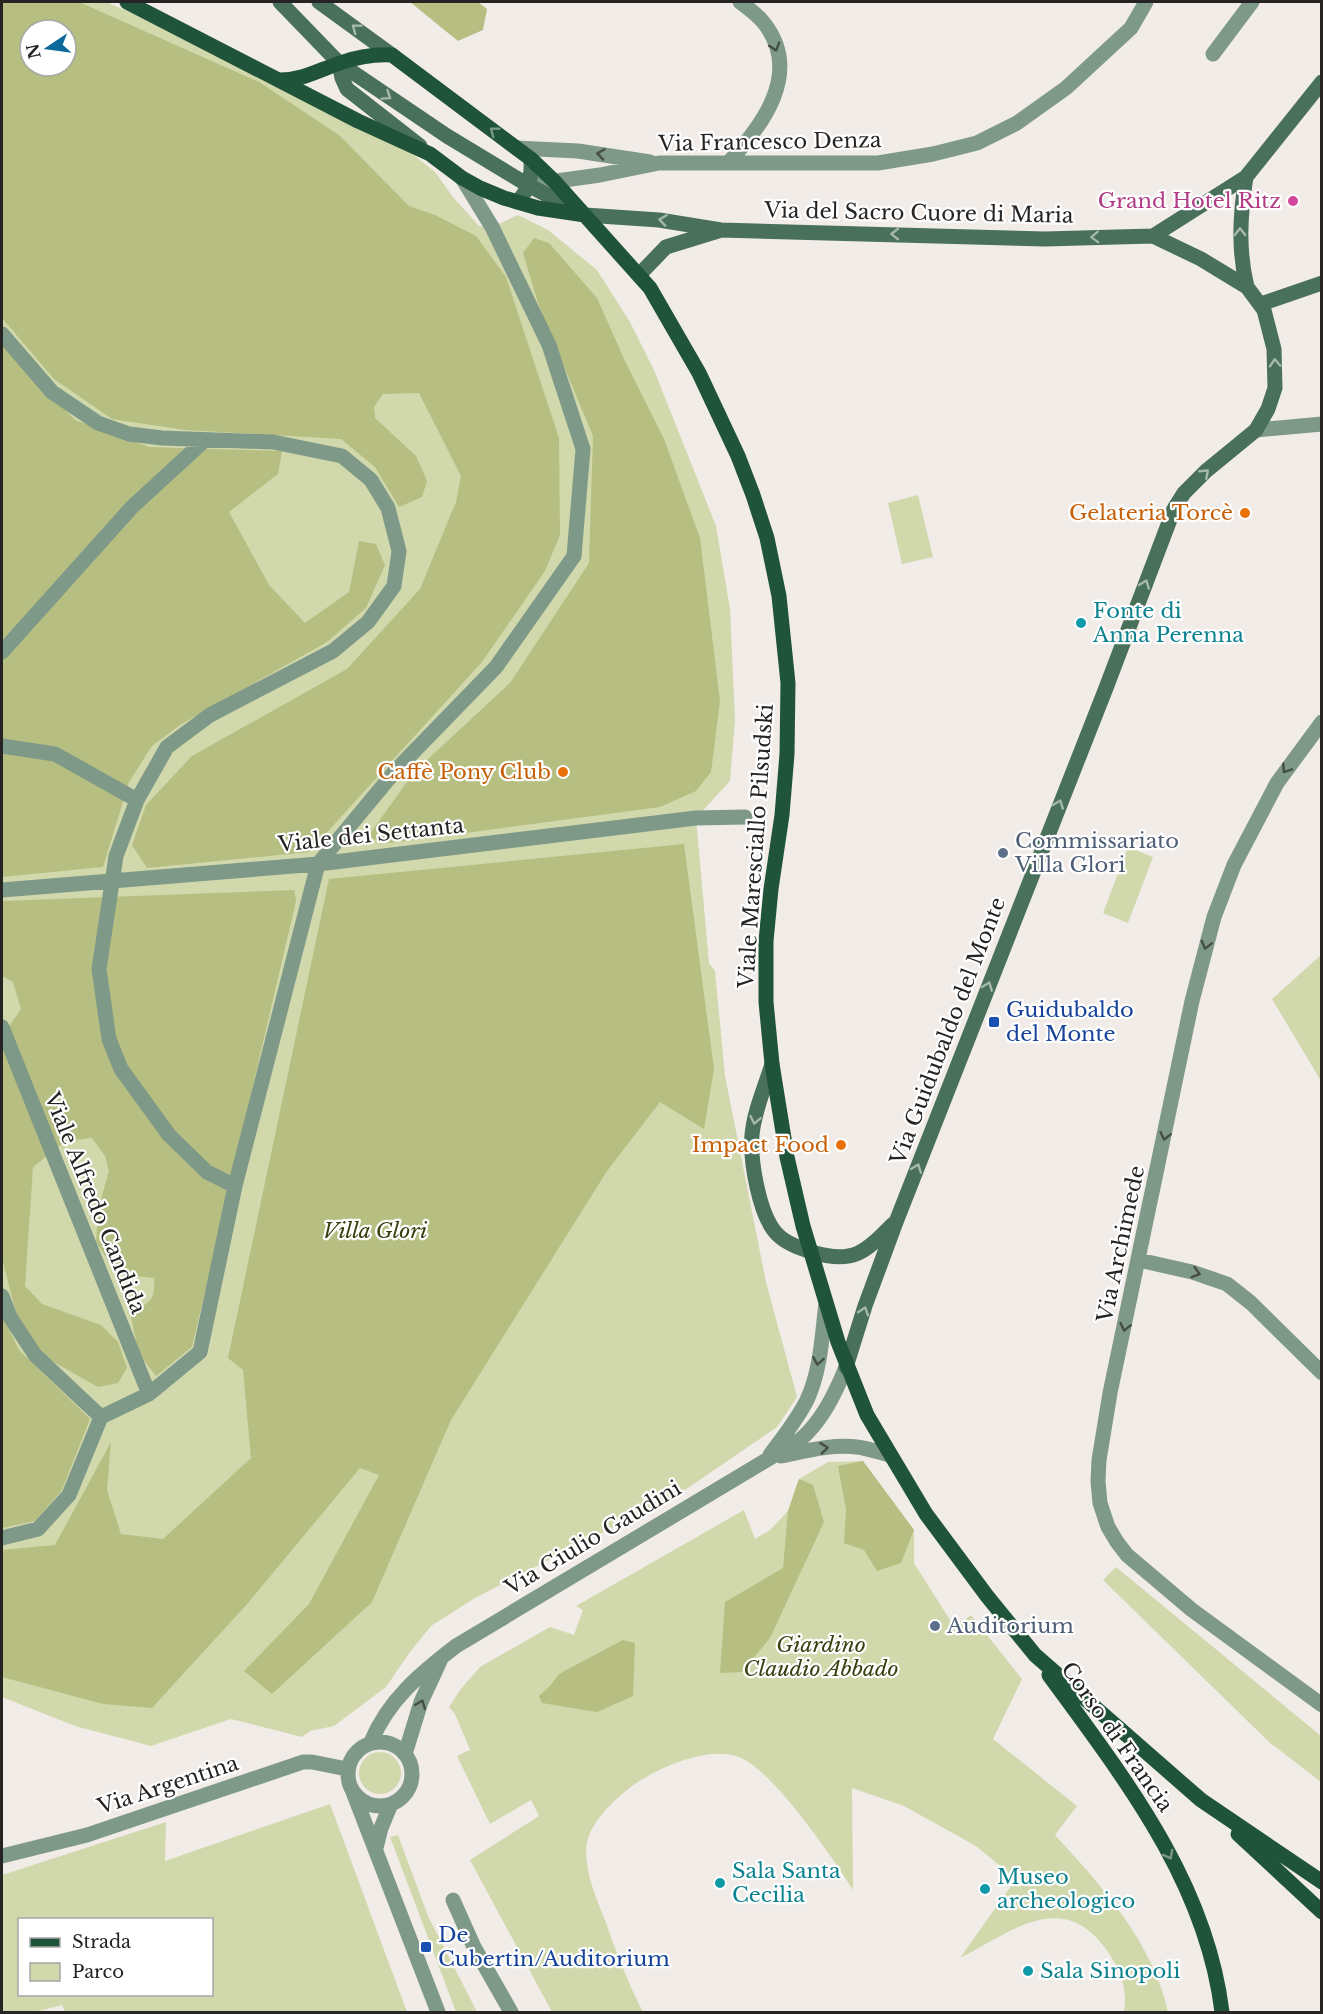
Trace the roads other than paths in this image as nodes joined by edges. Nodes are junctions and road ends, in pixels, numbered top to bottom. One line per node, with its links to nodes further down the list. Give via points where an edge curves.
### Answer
1 (127, 2): 10 (main road)
2 (280, 2): 9 (street)
3 (319, 2): 8 (street, one-way to 3)
4 (740, 2): 16 (street, one-way to 16, via 764,23 780,68 769,108)
5 (1146, 2): 16 (street, Via Francesco Denza, via 1131,28 1066,88 1017,123 977,143 878,163)
6 (1252, 2): 7 (street)
7 (1213, 54)
8 (392, 55): 9 (main road); 12 (main road, Viale Maresciallo Pilsudski, one-way to 8)
9 (339, 63): 10 (main road, via 300,79); 13 (street, via 347,89); 20 (street, one-way to 20)
10 (280, 80): 13 (main road)
11 (1322, 82): 17 (street)
12 (516, 148): 14 (main road, Viale Maresciallo Pilsudski); 15 (street, one-way to 12, via 578,151)
13 (430, 154): 18 (main road)
14 (531, 159): 19 (main road, Viale Maresciallo Pilsudski); 20 (street)
15 (659, 163): 16 (street, Via Francesco Denza); 19 (street, Via Francesco Denza)
16 (728, 163)
17 (1246, 177): 24 (street); 27 (street, one-way to 17, via 1240,235)
18 (462, 178): 21 (main road); 38 (street, via 492,227 549,345 583,449 574,556 496,667 396,770)
19 (555, 182): 20 (street, Via Francesco Denza); 22 (main road, Viale Maresciallo Pilsudski)
20 (528, 185): 21 (street); 22 (street)
21 (517, 202): 22 (main road)
22 (585, 215): 23 (street, Via del Sacro Cuore di Maria, one-way to 22, via 653,219); 25 (main road, Viale Maresciallo Pilsudski)
23 (721, 230): 24 (street, Via del Sacro Cuore di Maria, one-way to 23, via 1046,239); 25 (street, Via del Sacro Cuore di Maria, via 666,248)
24 (1153, 236): 27 (street, via 1202,259)
25 (639, 275): 42 (main road, Viale Maresciallo Pilsudski, via 692,357 738,456 767,538 779,596 788,706 782,814 766,940)
26 (1322, 283): 28 (street)
27 (1247, 288): 28 (street)
28 (1261, 304): 31 (street, one-way to 28, via 1268,409 1275,380 1272,339)
29 (2, 334): 32 (street, via 52,392 99,423 129,434)
30 (1322, 424): 31 (street)
31 (1256, 430): 44 (street, Via Guidubaldo del Monte, one-way to 31, via 1170,519 1190,488)
32 (205, 440): 33 (street, via 132,507); 36 (street, via 273,442 342,456 371,480 388,508 399,551 393,586 368,622 333,651 210,715 167,747)
33 (2, 652)
34 (1322, 722): 46 (street, Via Archimede, one-way to 46, via 1277,783 1238,857 1214,917)
35 (2, 746): 36 (street, via 55,754)
36 (137, 800): 39 (street, via 116,856)
37 (745, 818): 38 (street, Viale dei Settanta, via 696,818)
38 (318, 864): 39 (street, Viale dei Settanta); 43 (street)
39 (112, 881): 40 (street, Viale dei Settanta); 43 (street, via 99,969 109,1039 121,1069 169,1135 207,1172)
40 (2, 890)
41 (2, 1027): 51 (street, Viale Alfredo Candida)
42 (772, 1064): 45 (main road, Viale Maresciallo Pilsudski, via 787,1157); 45 (street, Viale Maresciallo Pilsudski, one-way to 45, via 752,1135 762,1208 778,1235)
43 (235, 1186): 51 (street, via 200,1352)
44 (896, 1222): 45 (street, Via Guidubaldo del Monte, via 867,1250 854,1256 830,1257); 49 (street, Via Guidubaldo del Monte, one-way to 44)
45 (810, 1251): 48 (main road, Viale Maresciallo Pilsudski)
46 (1139, 1260): 50 (street, one-way to 50, via 1227,1284); 58 (street, Via Archimede, one-way to 58, via 1099,1460 1099,1493 1108,1527 1127,1555 1178,1600)
47 (2, 1296): 52 (street, via 10,1317 35,1355)
48 (826, 1303): 49 (main road, Viale Maresciallo Pilsudski); 54 (street, Via Giulio Gaudini, one-way to 54, via 820,1355 810,1393)
49 (846, 1367): 53 (main road, Viale Maresciallo Pilsudski); 54 (street, Via Giulio Gaudini, via 815,1425 800,1440)
50 (1322, 1373)
51 (149, 1394): 52 (street)
52 (101, 1417): 55 (street, via 69,1495 38,1529)
53 (889, 1455): 54 (street, Via Giulio Gaudini, one-way to 53, via 847,1446); 56 (main road, Viale Maresciallo Pilsudski, via 941,1536)
54 (767, 1459): 57 (street, Via Giulio Gaudini)
55 (2, 1538)
56 (1035, 1655): 63 (main road, Viale Maresciallo Pilsudski); 72 (main road, Corso di Francia, one-way to 72, via 1111,1757 1180,1875 1200,1924)
57 (443, 1656): 59 (street, Via Giulio Gaudini, via 392,1704); 60 (street, Via Giulio Gaudini, one-way to 57, via 421,1702)
58 (1322, 1705)
59 (371, 1742): 60 (street, via 390,1743); 61 (street, via 356,1752)
60 (405, 1754): 64 (street, via 411,1766 411,1783)
61 (347, 1769): 62 (street); 66 (street, Via Argentina, via 303,1762 87,1835)
62 (353, 1792): 64 (street, via 370,1805); 65 (street)
63 (1201, 1800): 67 (main road, Viale Maresciallo Pilsudski); 69 (main road, Corso di Francia)
64 (391, 1804): 65 (street)
65 (376, 1848): 70 (street)
66 (4, 1854)
67 (1322, 1882)
68 (453, 1900): 71 (street)
69 (1322, 1912)
70 (438, 2013)
71 (511, 2013)
72 (1222, 2013)

